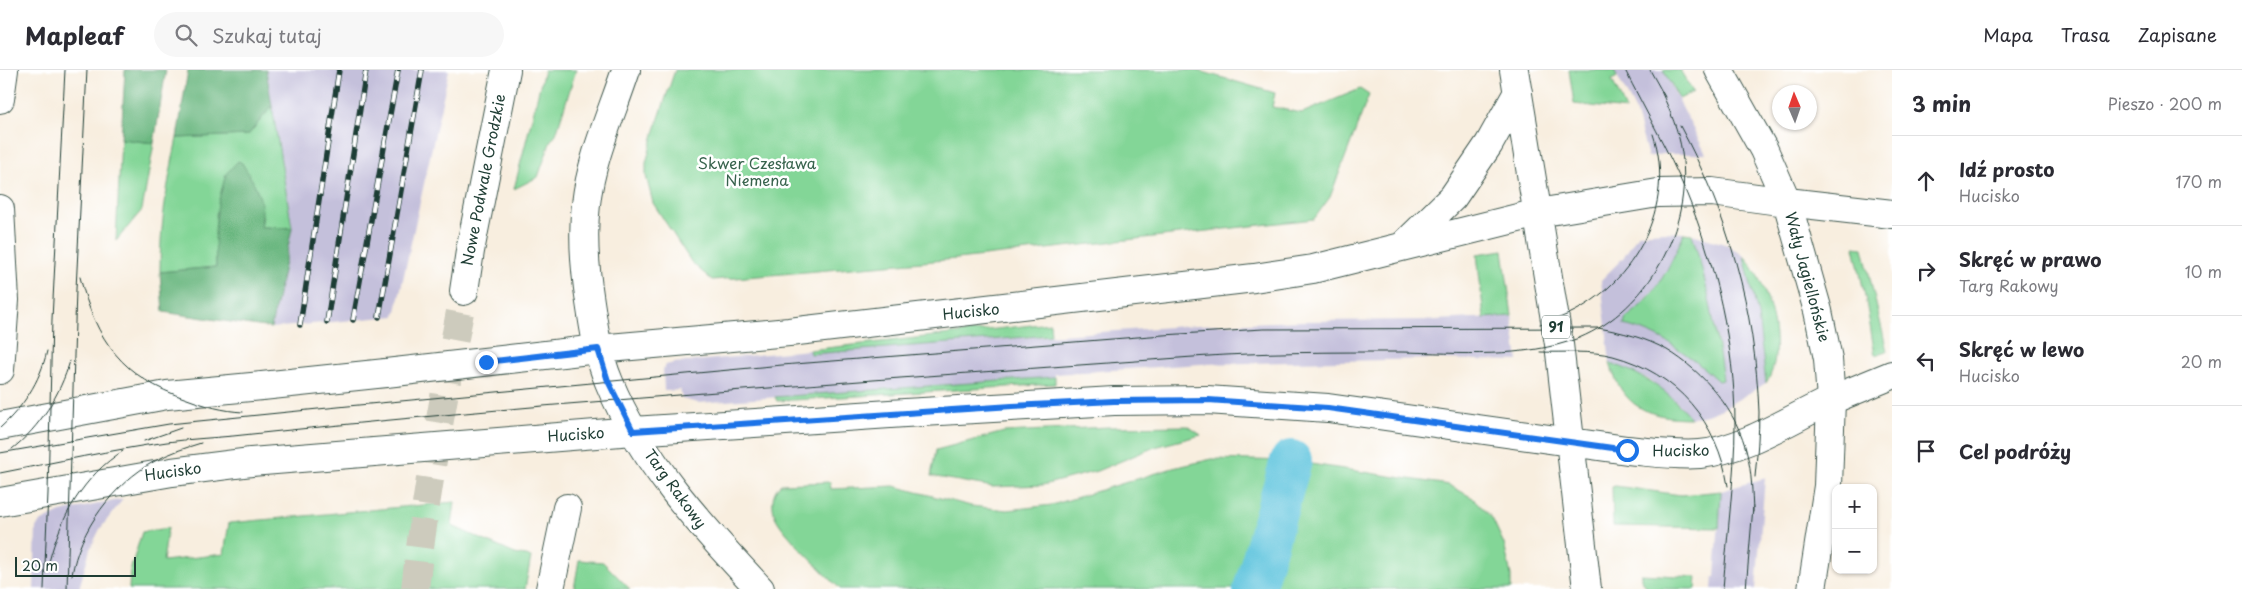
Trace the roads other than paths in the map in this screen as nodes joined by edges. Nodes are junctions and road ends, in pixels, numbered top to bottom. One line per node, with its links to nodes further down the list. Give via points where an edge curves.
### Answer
1 (4, 70): 6 (main road)
2 (506, 70): 12 (main road, Nowe Podwale Grodzkie)
3 (626, 70): 13 (main road, Targ Rakowy, via 592,172 586,204 587,284)
4 (1719, 70): 7 (main road, Wały Jagiellońskie, via 1764,150)
5 (1516, 81): 9 (main road, 91); 11 (main road, via 1489,144 1453,198)
6 (0, 99)
7 (1787, 202): 9 (main road, Hucisko, via 1712,192 1658,193); 10 (main road, Hucisko); 16 (main road, Wały Jagiellońskie, via 1818,311 1828,359)
8 (0, 209): 14 (main road, via 5,300)
9 (1538, 213): 11 (main road, Hucisko); 19 (main road, 91, via 1559,344)
10 (1892, 214)
11 (1403, 246): 13 (main road, Hucisko, via 1313,269 1189,287 799,331)
12 (464, 291)
13 (598, 349): 17 (main road, Hucisko, bridge, via 167,395); 18 (main road, Targ Rakowy, via 611,387)
14 (0, 370)
15 (1892, 375): 16 (main road, Hucisko)
16 (1831, 400): 19 (main road, Hucisko, via 1742,442 1700,454 1670,454); 25 (main road, Wały Jagiellońskie, via 1828,486)
17 (0, 426)
18 (633, 431): 19 (main road, Hucisko, via 1012,406 1208,400 1328,408); 20 (main road, Hucisko, bridge, via 251,462 172,472); 23 (main road, Targ Rakowy, via 698,522)
19 (1570, 442): 24 (main road, 91)
20 (0, 502)
21 (567, 508): 22 (main road)
22 (550, 589)
23 (760, 589)
24 (1587, 589)
25 (1812, 589)

